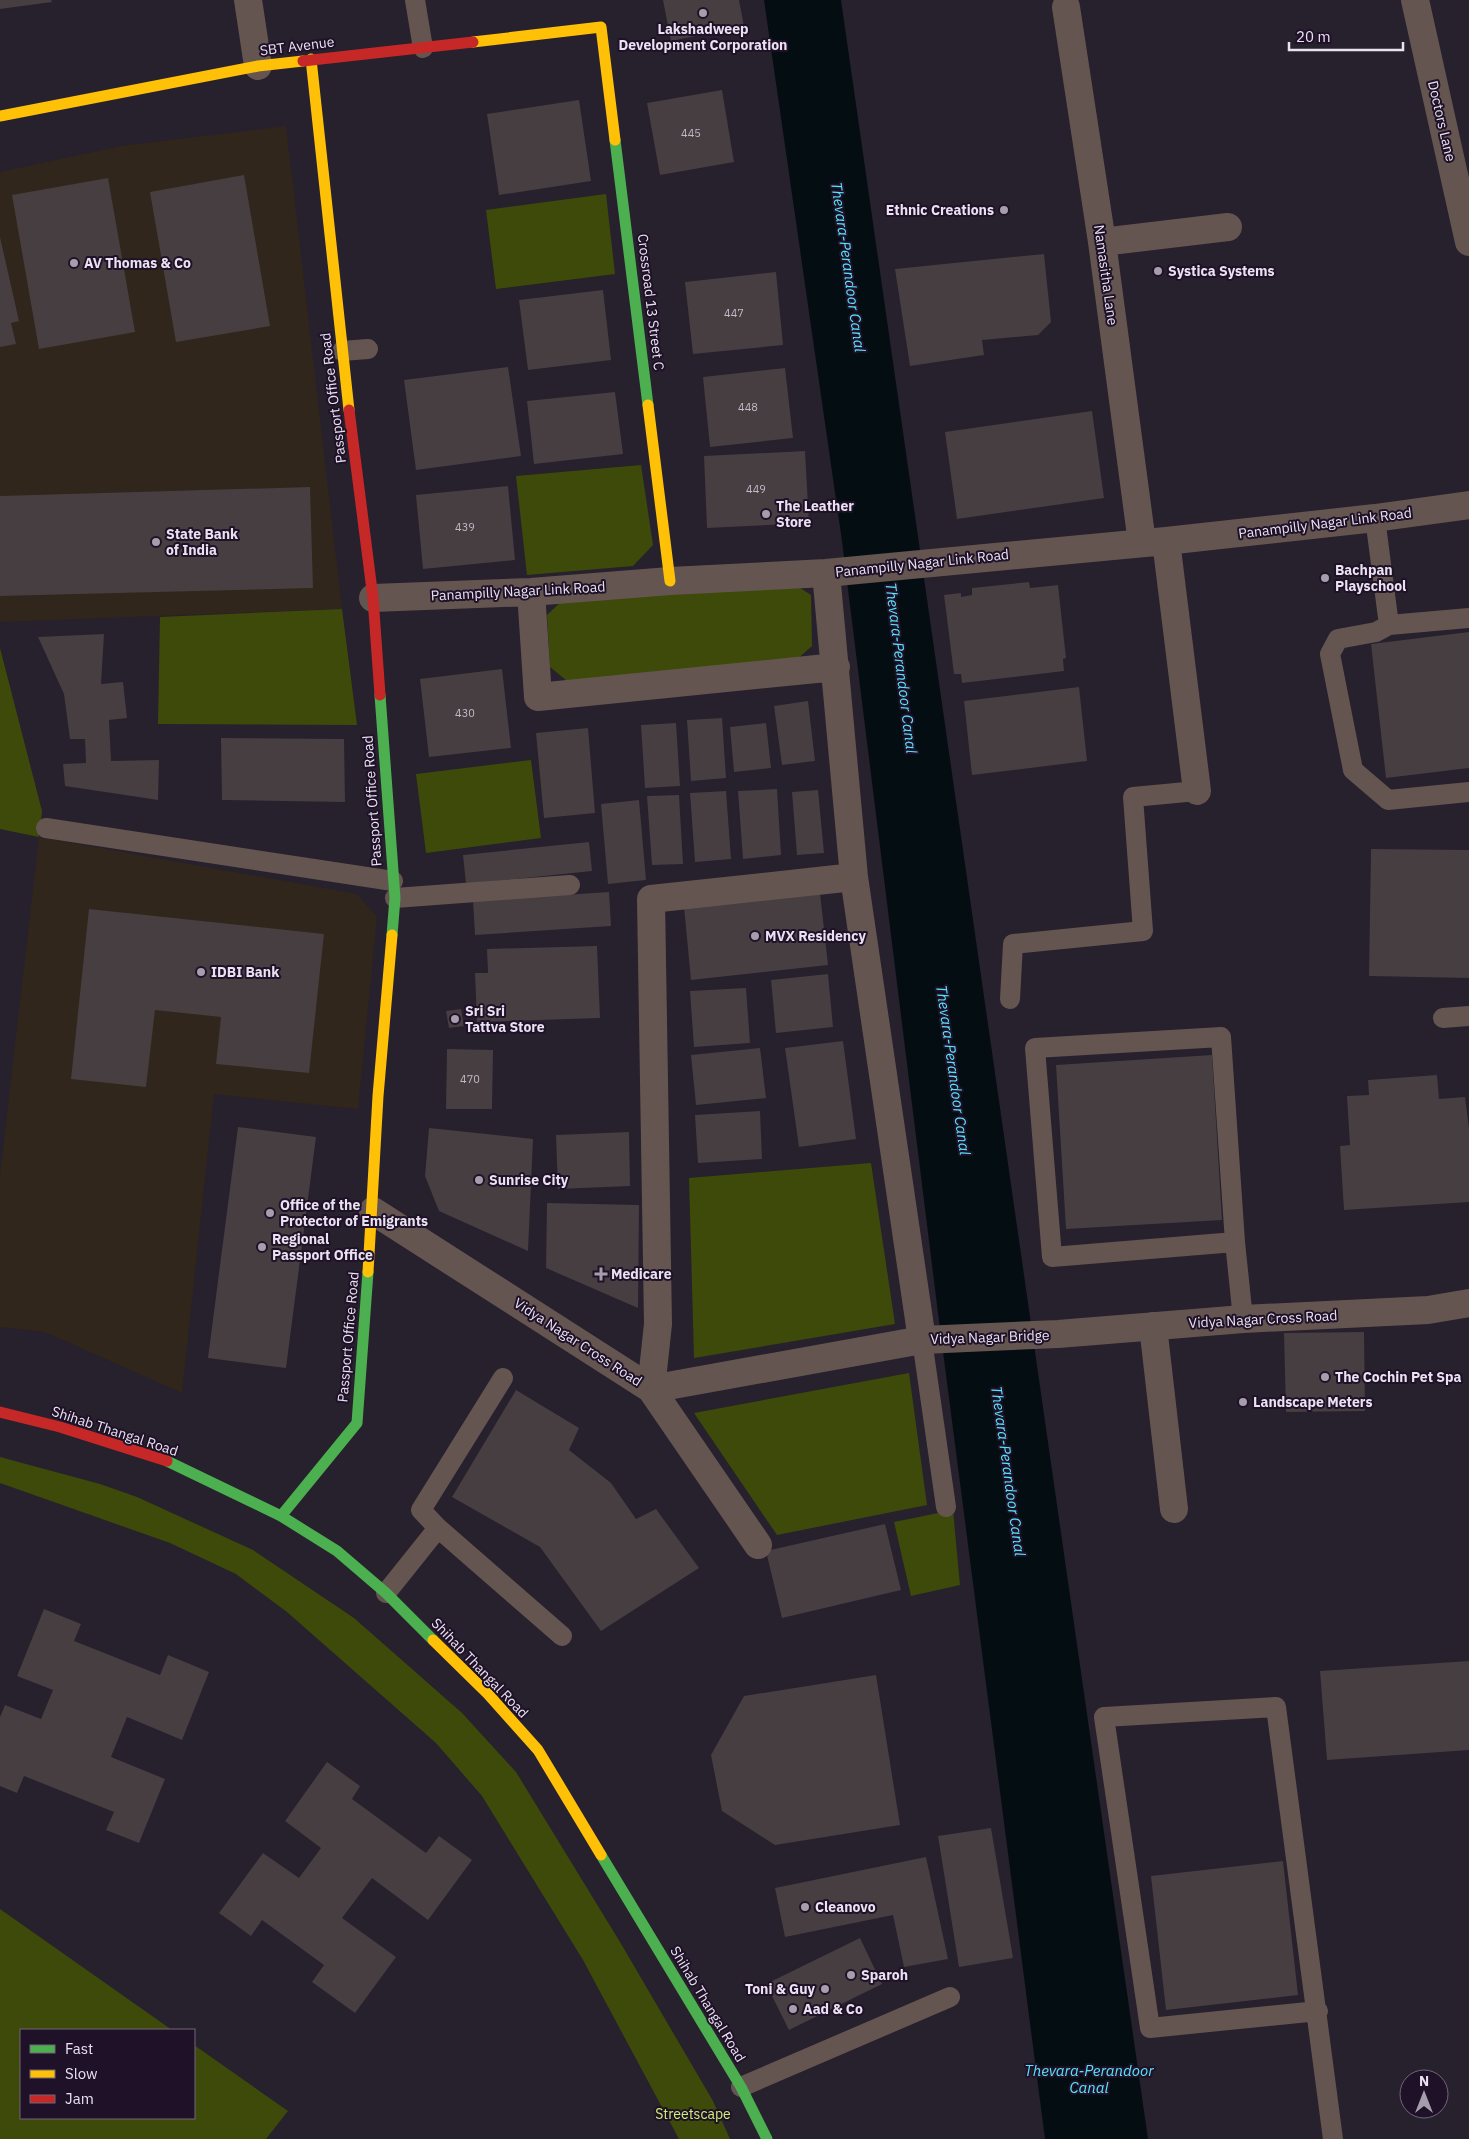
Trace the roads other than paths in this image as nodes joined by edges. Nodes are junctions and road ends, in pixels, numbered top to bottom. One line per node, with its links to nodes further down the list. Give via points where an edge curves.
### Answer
1 (248, 0): 8 (street)
2 (415, 0): 6 (lane)
3 (1415, 0): 12 (street, Doctors Lane)
4 (1066, 7): 11 (street, Namasitha Lane)
5 (601, 28): 6 (street, SBT Avenue); 19 (street, Crossroad 13 Street C)
6 (422, 48): 7 (street, SBT Avenue)
7 (311, 59): 8 (street, SBT Avenue); 14 (street, Passport Office Road)
8 (258, 66): 9 (street, SBT Avenue)
9 (0, 116)
10 (1228, 227): 11 (street)
11 (1102, 242): 17 (street, Namasitha Lane)
12 (1469, 242)
13 (368, 349): 14 (lane)
14 (342, 352): 21 (street, Passport Office Road)
15 (1469, 505): 16 (street, Panampilly Nagar Link Road)
16 (1375, 518): 17 (street, Panampilly Nagar Link Road); 23 (lane)
17 (1154, 542): 18 (street, Panampilly Nagar Link Road); 25 (street, Namasitha Lane)
18 (826, 573): 19 (street, Panampilly Nagar Link Road); 24 (street)
19 (670, 581): 20 (street, Panampilly Nagar Link Road)
20 (531, 592): 21 (street, Panampilly Nagar Link Road); 24 (street, via 538,698)
21 (373, 598): 30 (street, Passport Office Road)
22 (1469, 618): 23 (lane)
23 (1389, 625): 26 (lane, via 1376,632 1338,638 1330,654 1353,770 1388,800)
24 (836, 667): 28 (street)
25 (1197, 791): 31 (lane, via 1133,797 1143,931 1013,944)
26 (1469, 792)
27 (46, 828): 30 (lane)
28 (854, 877): 40 (street); 42 (street, via 651,899 658,1324)
29 (570, 885): 30 (lane)
30 (394, 890): 34 (street, Passport Office Road, via 378,1096)
31 (1010, 999)
32 (1469, 1016): 33 (lane)
33 (1443, 1018)
34 (374, 1211): 42 (street, Vidya Nagar Cross Road); 46 (street, Passport Office Road, via 357,1423)
35 (1235, 1242): 35 (lane, via 1052,1256 1035,1048 1221,1037); 37 (lane)
36 (1469, 1303): 37 (street, Vidya Nagar Cross Road, via 1428,1310)
37 (1243, 1319): 38 (street, Vidya Nagar Cross Road)
38 (1153, 1326): 39 (street, Vidya Nagar Cross Road); 45 (street)
39 (1058, 1334): 40 (street, Vidya Nagar Bridge)
40 (922, 1340): 42 (street, Vidya Nagar Cross Road); 44 (lane)
41 (503, 1378): 47 (lane, via 421,1510)
42 (651, 1389): 48 (street)
43 (0, 1412): 46 (street, Shihab Thangal Road, via 60,1427 170,1462)
44 (946, 1507)
45 (1174, 1508)
46 (281, 1516): 49 (street, Shihab Thangal Road, via 337,1551)
47 (438, 1528): 49 (lane); 50 (lane)
48 (758, 1545)
49 (386, 1593): 53 (street, Shihab Thangal Road, via 488,1694 538,1750)
50 (562, 1636)
51 (950, 1997): 53 (lane)
52 (1318, 2011): 52 (lane, via 1150,2028 1104,1717 1276,1707); 55 (lane)
53 (741, 2087): 54 (street, Shihab Thangal Road)
54 (767, 2139)
55 (1334, 2139)

